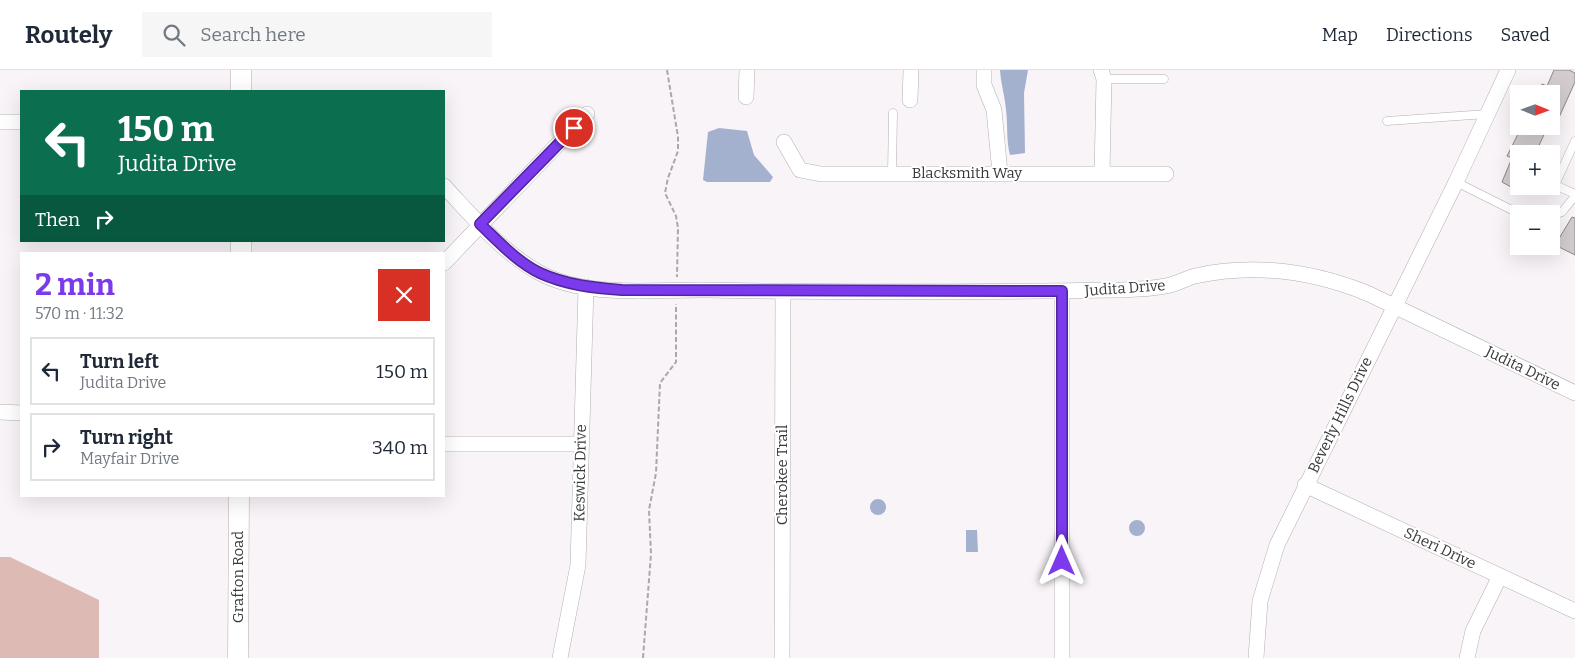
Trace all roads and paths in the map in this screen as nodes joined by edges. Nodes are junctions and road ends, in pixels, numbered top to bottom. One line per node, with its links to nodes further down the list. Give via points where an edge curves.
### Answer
1 (241, 70): 9 (street)
2 (667, 70): 32 (path, via 678,137 678,151 665,193 678,228)
3 (747, 70): 10 (street)
4 (911, 70): 11 (street)
5 (984, 70): 21 (street, via 984,85 994,110)
6 (1508, 70): 14 (street, Beverly Hills Drive)
7 (1102, 75): 8 (lane); 22 (street)
8 (1164, 79)
9 (241, 90)
10 (746, 97)
11 (910, 100)
12 (893, 113): 20 (lane)
13 (587, 114): 29 (street)
14 (1487, 114): 15 (lane); 24 (street, Beverly Hills Drive)
15 (1387, 121)
16 (0, 122): 17 (street)
17 (20, 122)
18 (1575, 141): 26 (lane, via 1555,185)
19 (784, 142): 20 (street, Blacksmith Way, via 800,170 821,174)
20 (892, 173): 21 (street, Blacksmith Way)
21 (1000, 173): 22 (street, Blacksmith Way)
22 (1102, 174): 23 (street, Blacksmith Way)
23 (1166, 174)
24 (1456, 182): 27 (lane); 35 (street, Beverly Hills Drive)
25 (445, 187): 29 (street, Judita Drive)
26 (1575, 195): 28 (lane)
27 (1510, 209)
28 (1560, 213)
29 (480, 224): 30 (street); 31 (street, Judita Drive, via 538,273)
30 (445, 262)
31 (586, 287): 32 (street, Judita Drive); 40 (street, Keswick Drive)
32 (677, 289): 33 (street, Judita Drive); 47 (path, via 676,362 660,384 656,473 649,510 650,563)
33 (783, 291): 34 (street, Judita Drive); 48 (street, Cherokee Trail)
34 (1062, 291): 35 (street, Judita Drive, via 1169,286 1194,277 1260,269 1317,276 1352,287); 49 (street)
35 (1393, 306): 36 (street, Judita Drive); 41 (street, Beverly Hills Drive)
36 (1575, 393)
37 (0, 412): 38 (street)
38 (20, 413)
39 (445, 444): 40 (street)
40 (581, 444): 46 (street, Keswick Drive, via 578,565)
41 (1306, 485): 43 (street, Sheri Drive); 50 (street, Beverly Hills Drive, via 1267,570 1260,602)
42 (239, 497): 45 (street, Grafton Road)
43 (1500, 576): 44 (street, Sheri Drive); 51 (street, via 1472,631)
44 (1575, 611)
45 (238, 658)
46 (560, 658)
47 (643, 658)
48 (782, 658)
49 (1062, 658)
50 (1256, 658)
51 (1467, 658)

